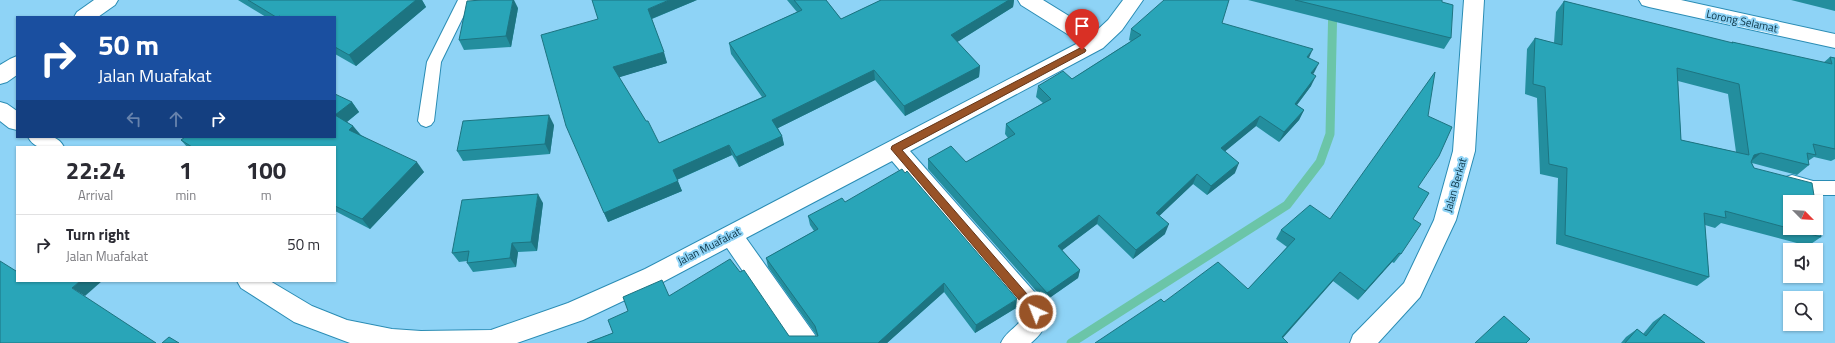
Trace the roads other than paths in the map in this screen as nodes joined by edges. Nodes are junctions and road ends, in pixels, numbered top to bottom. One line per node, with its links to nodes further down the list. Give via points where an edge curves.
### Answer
1 (108, 0): 7 (street)
2 (467, 0): 14 (lane, via 462,4 434,62)
3 (1028, 0): 9 (street)
4 (1133, 0): 9 (street, Jalan Muafakat, via 1115,25)
5 (1474, 0): 25 (street, Jalan Berkat, via 1464,151 1445,220 1412,290)
6 (1649, 0): 8 (street, Lorong Selamat)
7 (85, 16)
8 (1835, 41)
9 (1096, 43): 17 (street, Jalan Muafakat)
10 (16, 65): 11 (street)
11 (0, 76)
12 (0, 110): 13 (street)
13 (16, 121)
14 (426, 121)
15 (40, 138): 16 (street)
16 (52, 146)
17 (895, 149): 20 (street, Jalan Muafakat); 24 (street, via 1036,312 1037,318 1034,323)
18 (1778, 178): 19 (lane, via 1814,188)
19 (1835, 188)
20 (731, 235): 22 (street, Jalan Muafakat, via 653,276 574,312 491,340); 23 (street)
21 (251, 282): 22 (street, Jalan Muafakat, via 303,314 346,331)
22 (391, 341)
23 (806, 343)
24 (1013, 343)
25 (1362, 343)

